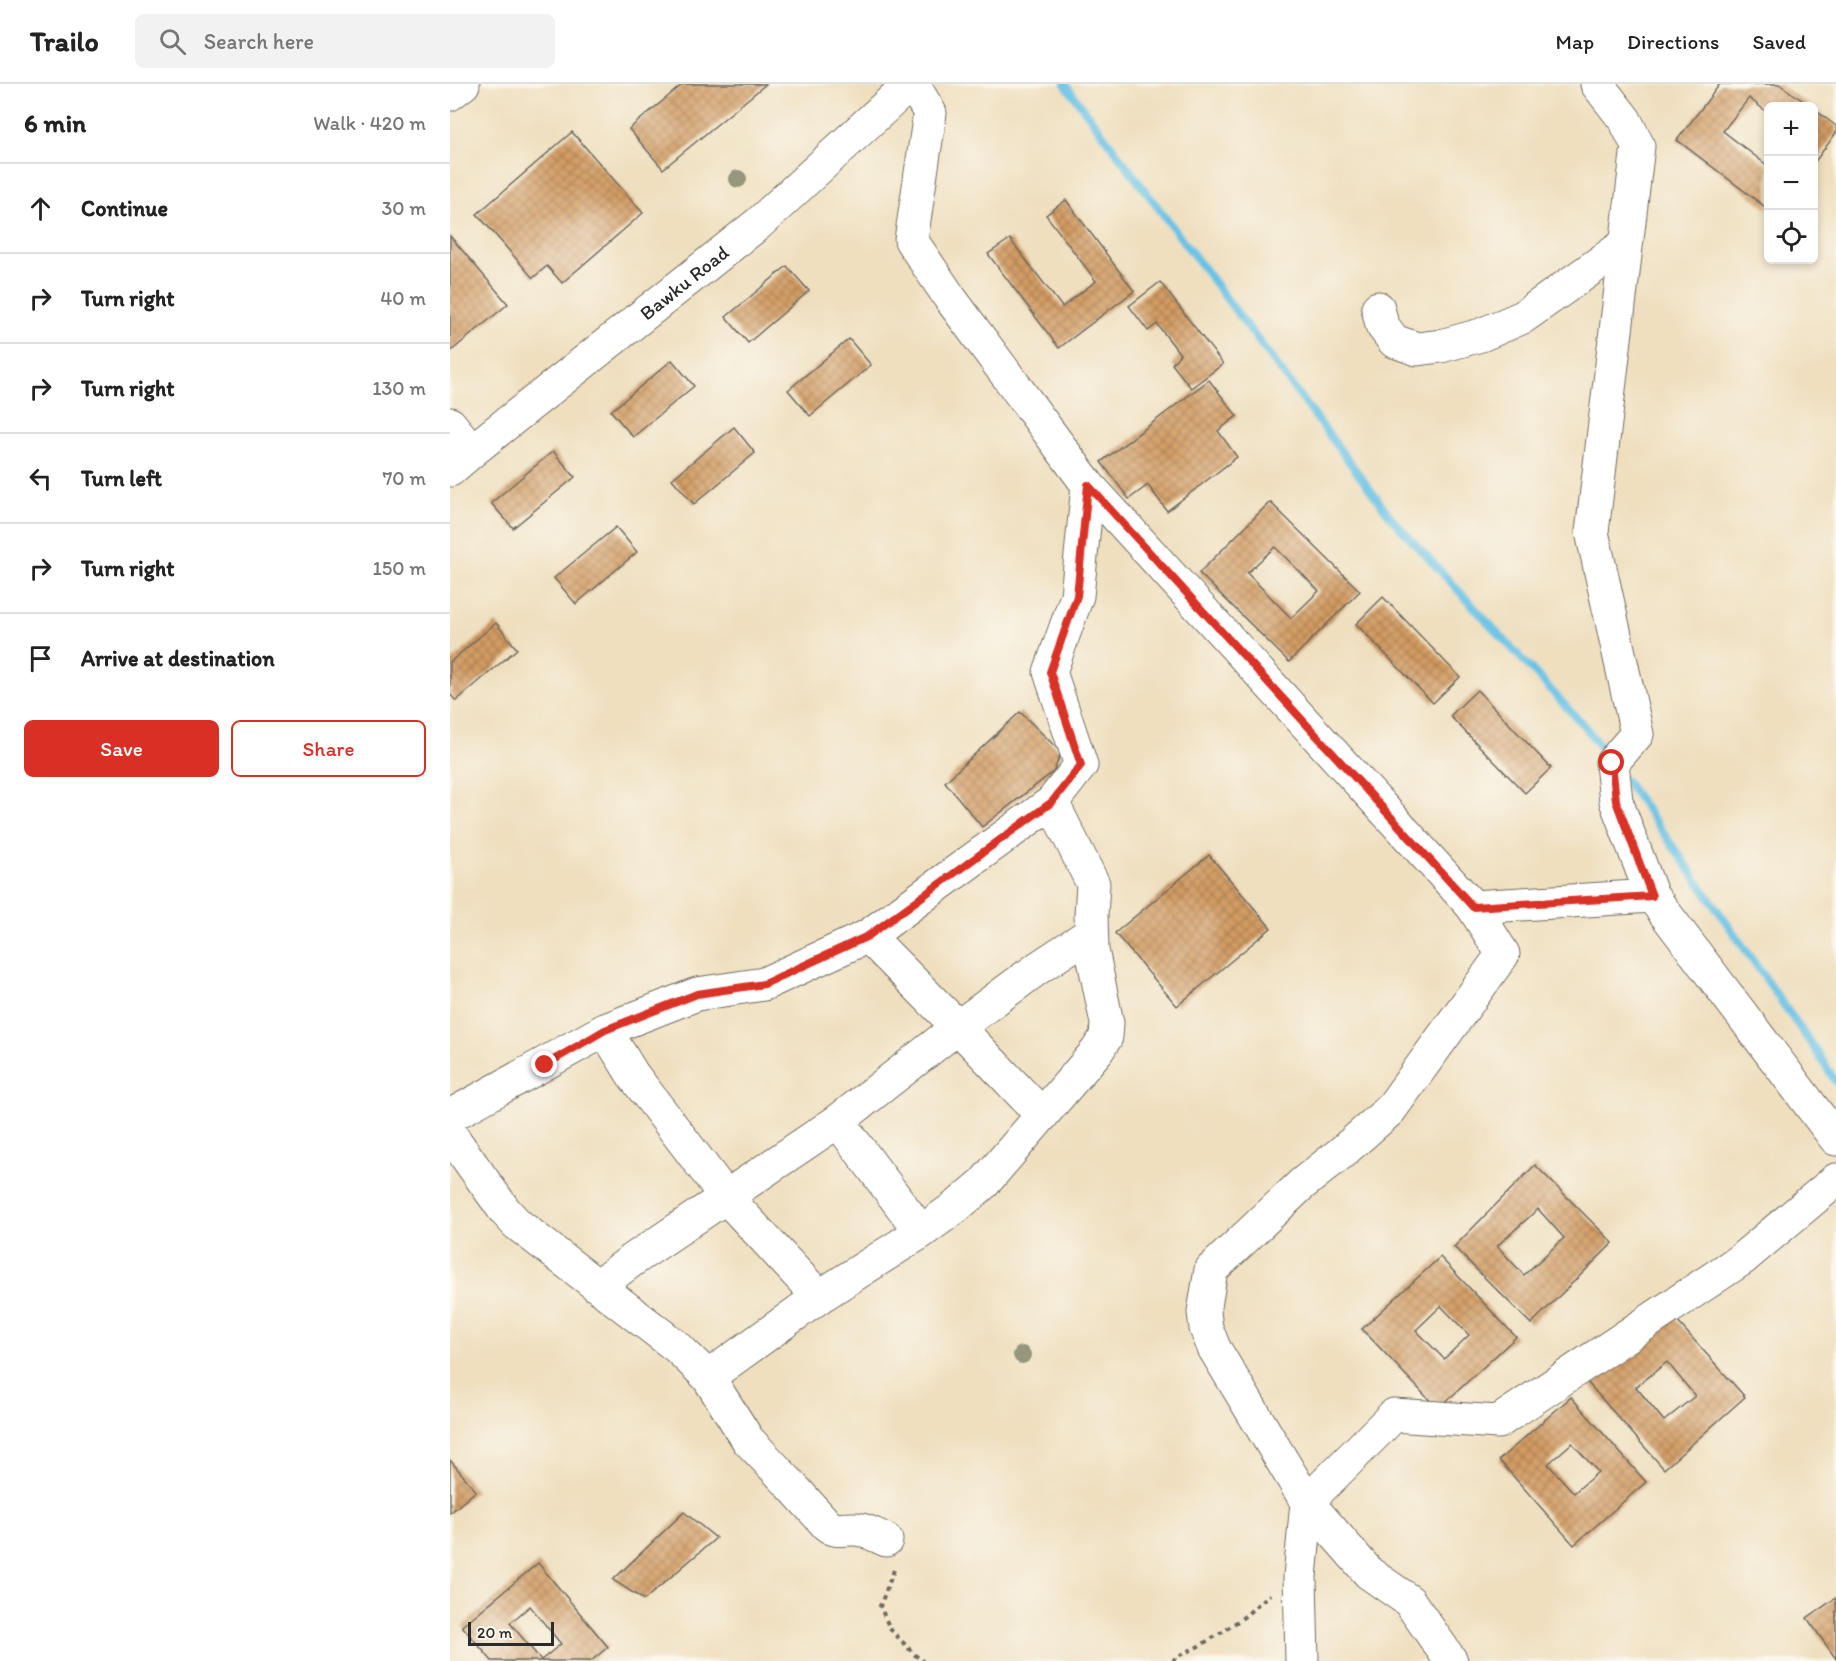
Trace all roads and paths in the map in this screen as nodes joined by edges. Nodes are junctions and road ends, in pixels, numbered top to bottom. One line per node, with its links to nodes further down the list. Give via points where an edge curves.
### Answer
1 (463, 84): 4 (main road)
2 (911, 84): 8 (main road, Bawku Road, via 758,224); 9 (main road, via 930,113 911,240)
3 (1597, 84): 5 (main road, via 1625,120 1638,146)
4 (450, 94)
5 (1626, 244): 6 (main road, via 1523,317 1441,346 1417,349 1394,341 1382,325); 11 (main road, via 1592,532 1637,734 1612,763 1616,801)
6 (1378, 308)
7 (450, 424): 8 (main road)
8 (461, 461)
9 (1088, 485): 10 (main road, via 1077,596 1050,672 1081,765); 12 (main road)
10 (1052, 802): 13 (main road, via 1093,884); 14 (main road)
11 (1652, 896): 12 (main road); 21 (main road)
12 (1473, 907): 28 (main road, via 1503,954 1397,1101 1211,1270 1204,1312 1209,1337)
13 (1091, 933): 15 (main road); 17 (main road, via 1106,1037)
14 (868, 936): 15 (main road); 16 (main road, via 764,984 697,994)
15 (958, 1027): 17 (main road); 19 (main road)
16 (605, 1030): 18 (main road); 23 (main road, via 633,1075)
17 (1042, 1115): 24 (main road, via 984,1183)
18 (450, 1116)
19 (838, 1121): 23 (main road); 24 (main road)
20 (450, 1134): 25 (main road, via 505,1211)
21 (1836, 1139)
22 (1836, 1180): 28 (main road, via 1742,1259 1498,1422 1394,1415)
23 (726, 1197): 25 (main road); 26 (main road)
24 (921, 1232): 26 (main road)
25 (598, 1286): 27 (main road, via 677,1347)
26 (819, 1297): 27 (main road)
27 (708, 1377): 29 (main road, via 748,1440 826,1525 837,1530 866,1531)
28 (1307, 1502): 30 (main road); 34 (main road, via 1369,1572 1409,1601)
29 (886, 1540): 31 (path, via 897,1556 880,1606 890,1629)
30 (1299, 1576): 32 (path, via 1265,1597 1224,1631); 33 (main road)
31 (923, 1661)
32 (1173, 1661)
33 (1302, 1661)
34 (1450, 1661)

